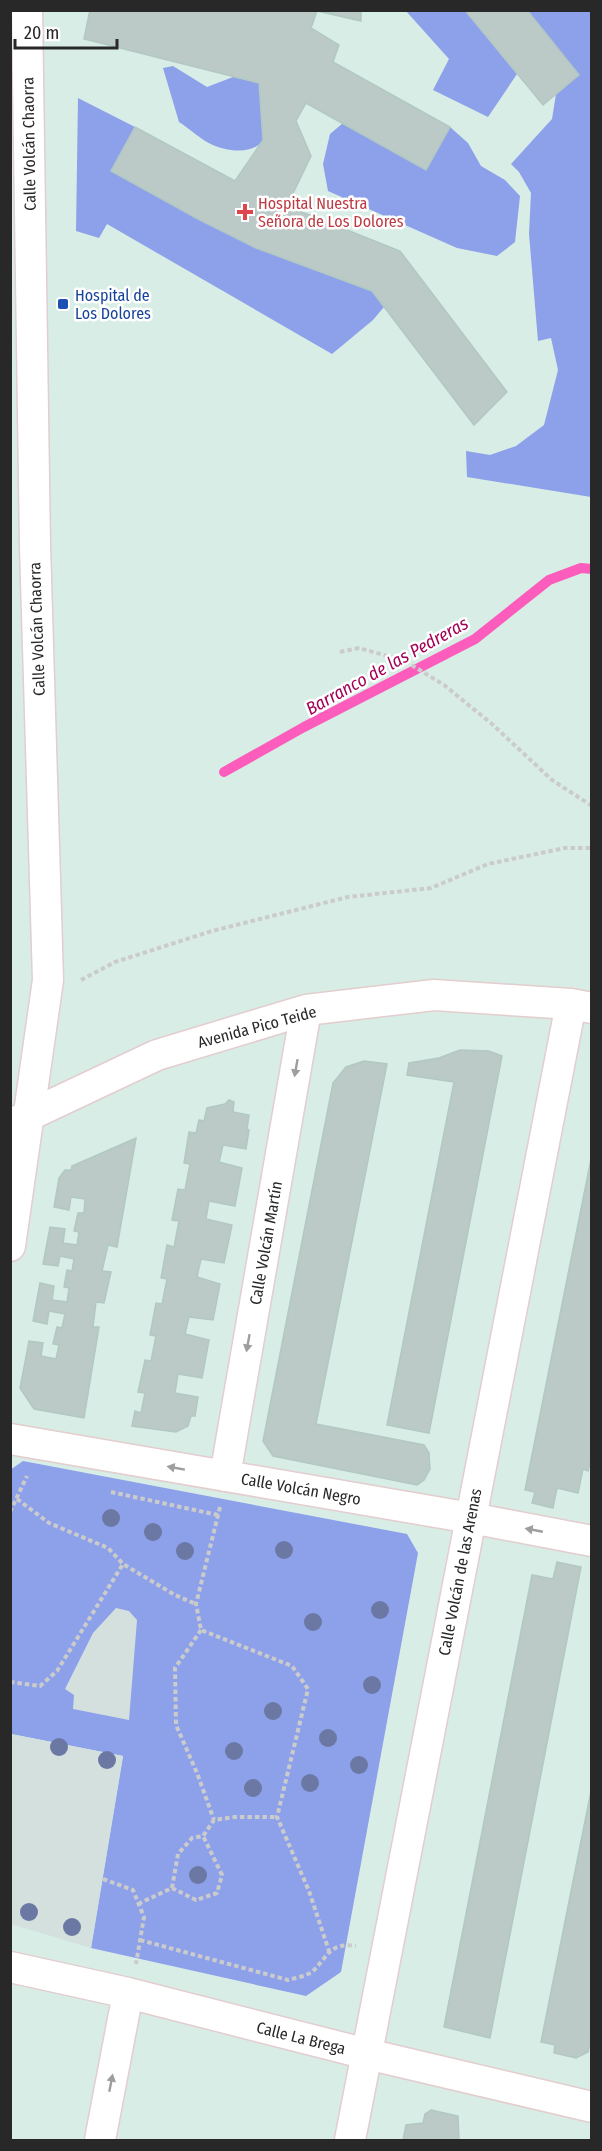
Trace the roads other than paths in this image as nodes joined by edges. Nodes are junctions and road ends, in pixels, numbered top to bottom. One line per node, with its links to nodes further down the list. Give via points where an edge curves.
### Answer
1 (27, 10): 2 (street, Calle Volcán Chaorra)
2 (23, 543): 5 (street, Calle Volcán Chaorra, via 48,980)
3 (581, 1006): 4 (street, Avenida Pico Teide, via 434,995); 9 (street, Calle Volcán de las Arenas)
4 (306, 1010): 5 (street, Avenida Pico Teide, via 157,1055); 8 (street, Calle Volcán Martín, one-way to 8)
5 (19, 1120): 6 (street, Calle Volcán Chaorra)
6 (10, 1246)
7 (10, 1439): 8 (street, Calle Volcán Negro, one-way to 7)
8 (225, 1476): 9 (street, Calle Volcán Negro)
9 (471, 1518): 10 (street, Calle Volcán Negro, one-way to 9); 13 (street, Calle Volcán de las Arenas)
10 (591, 1541)
11 (10, 1967): 12 (street, Calle La Brega)
12 (128, 1993): 13 (street, Calle La Brega); 15 (street, one-way to 12)
13 (367, 2054): 14 (street, Calle La Brega); 16 (street, Calle Volcán de las Arenas)
14 (591, 2107)
15 (100, 2140)
16 (350, 2140)

